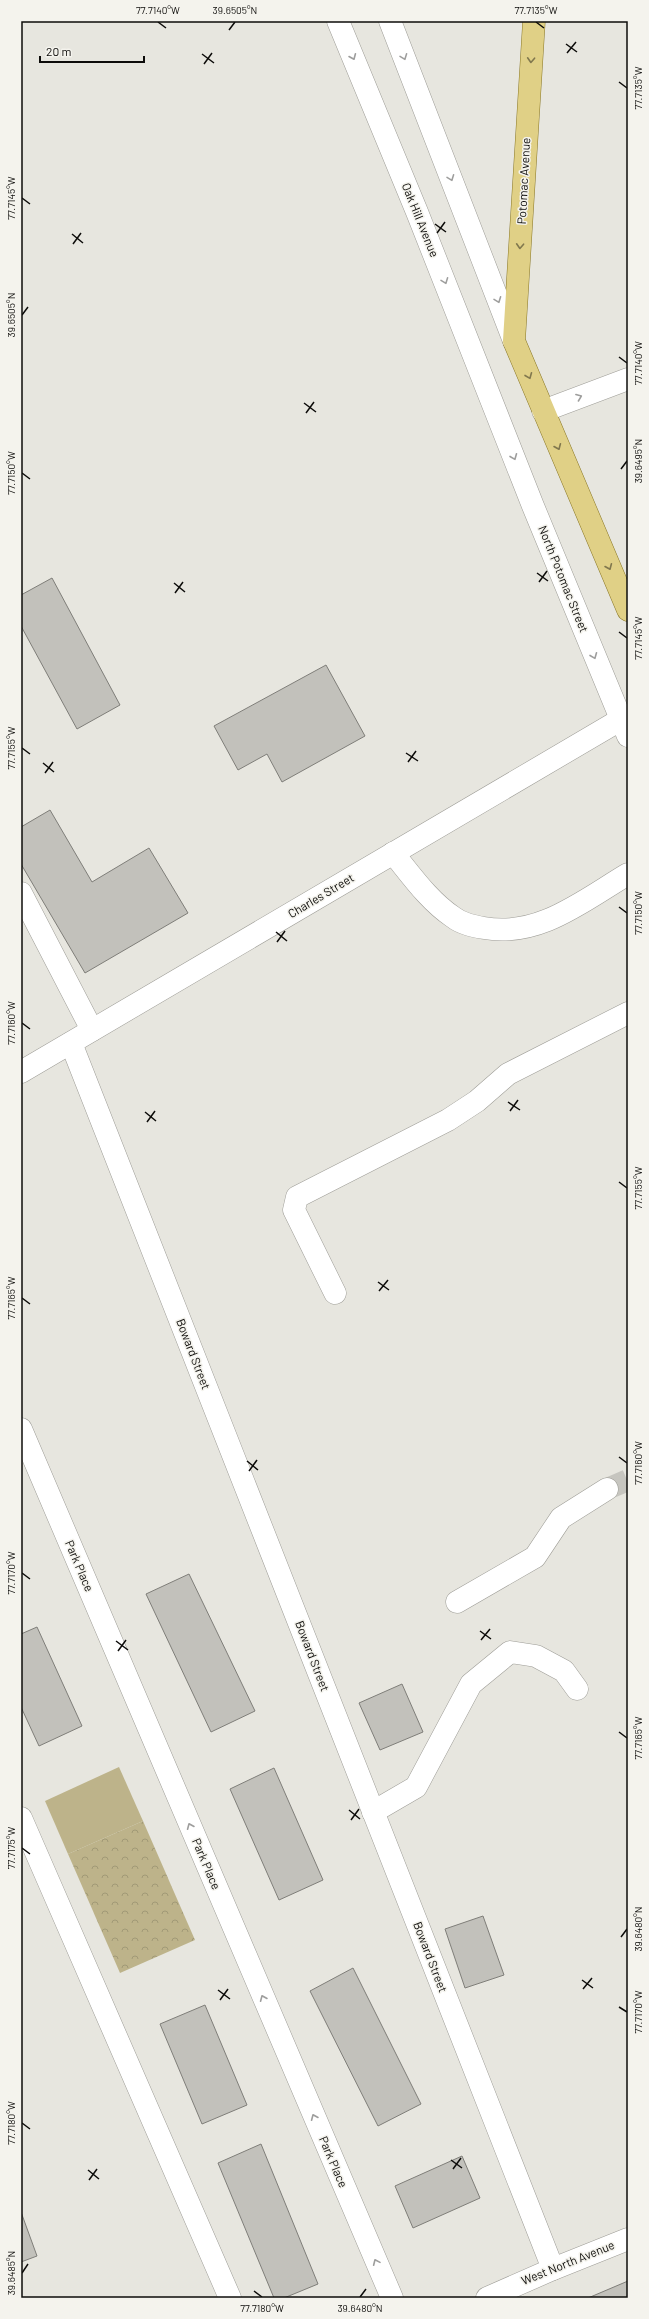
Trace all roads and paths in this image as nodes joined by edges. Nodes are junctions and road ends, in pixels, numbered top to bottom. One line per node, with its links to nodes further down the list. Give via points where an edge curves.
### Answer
1 (338, 21): 7 (street, Oak Hill Avenue, one-way to 7, via 418,212)
2 (390, 21): 4 (street, one-way to 4)
3 (534, 21): 4 (main road, Potomac Avenue, one-way to 4)
4 (514, 341): 6 (main road, one-way to 6)
5 (628, 379): 6 (street, one-way to 5)
6 (543, 411): 8 (main road, one-way to 8)
7 (500, 421): 9 (street, North Potomac Street, one-way to 9)
8 (628, 610)
9 (624, 728): 10 (street, Charles Street)
10 (393, 853): 11 (street, via 418,883 454,918 471,926 490,929 524,928 547,921); 14 (street, Charles Street)
11 (628, 874)
12 (21, 893): 14 (street)
13 (628, 1013): 17 (street, via 508,1074 477,1101 448,1120 297,1197 294,1210)
14 (92, 1030): 15 (street, Charles Street)
15 (71, 1043): 16 (street, Charles Street); 22 (street, Boward Street)
16 (21, 1072)
17 (335, 1293)
18 (21, 1429): 27 (street, Park Place, one-way to 18)
19 (607, 1490): 20 (street, via 561,1518 535,1557)
20 (457, 1602)
21 (577, 1689): 22 (street, via 564,1671 536,1656 510,1652 471,1684 416,1787)
22 (373, 1812): 25 (street, Boward Street)
23 (21, 1818): 26 (street)
24 (628, 2239): 25 (street, West North Avenue)
25 (553, 2268): 28 (street, West North Avenue)
26 (230, 2298)
27 (392, 2298)
28 (487, 2298)

